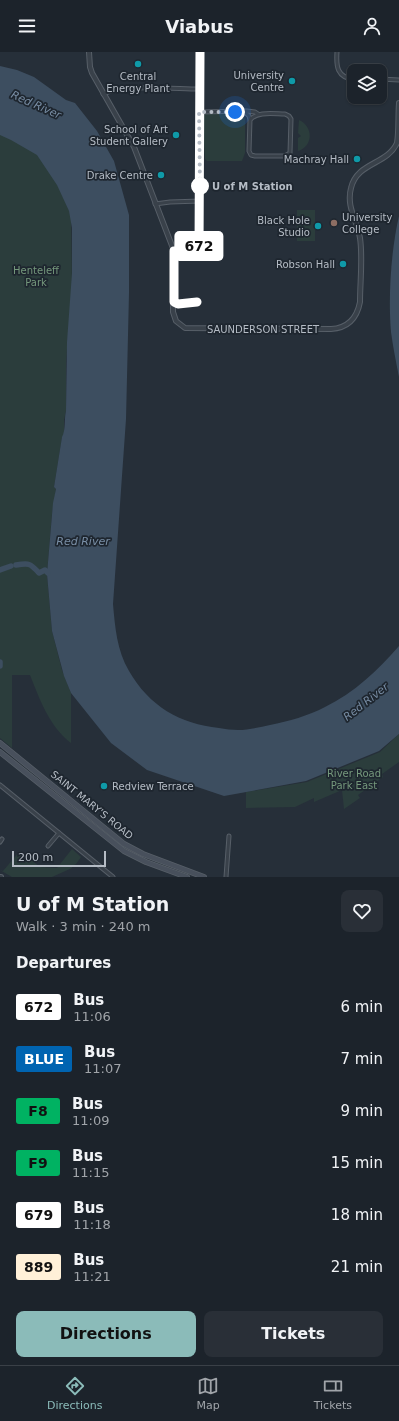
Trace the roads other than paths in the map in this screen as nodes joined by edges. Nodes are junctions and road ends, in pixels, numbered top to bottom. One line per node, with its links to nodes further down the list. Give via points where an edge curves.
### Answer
1 (88, 52): 8 (street, via 90,67)
2 (200, 52): 7 (street)
3 (337, 52): 4 (street, via 337,67)
4 (347, 78)
5 (387, 79): 6 (street)
6 (399, 80)
7 (200, 89): 8 (street, via 124,89 111,90); 10 (street)
8 (103, 94): 15 (street, via 134,147)
9 (399, 103): 15 (street, SAUNDERSON STREET, via 399,134 395,146 387,156 363,168 351,187 350,207 360,248 360,302 356,316 342,327 189,329 180,326 173,312 174,251)
10 (199, 112): 11 (street); 14 (street)
11 (245, 112): 12 (street); 13 (street)
12 (258, 114): 13 (street); 13 (street, via 289,116 290,153 285,156 251,155)
13 (250, 120)
14 (200, 201): 15 (street); 16 (street)
15 (155, 204)
16 (199, 250)
17 (0, 743): 20 (main road, SAINT MARY'S ROAD)
18 (0, 752): 21 (main road, SAINT MARY'S ROAD)
19 (0, 784): 22 (street)
20 (93, 818): 21 (main road); 25 (main road, SAINT MARY'S ROAD, via 132,849)
21 (90, 823): 26 (main road, SAINT MARY'S ROAD, via 129,854)
22 (59, 833): 24 (street); 27 (street)
23 (229, 836): 29 (street)
24 (48, 846)
25 (183, 869): 26 (street); 28 (main road, SAINT MARY'S ROAD)
26 (184, 876)
27 (113, 877)
28 (204, 877)
29 (226, 877)

